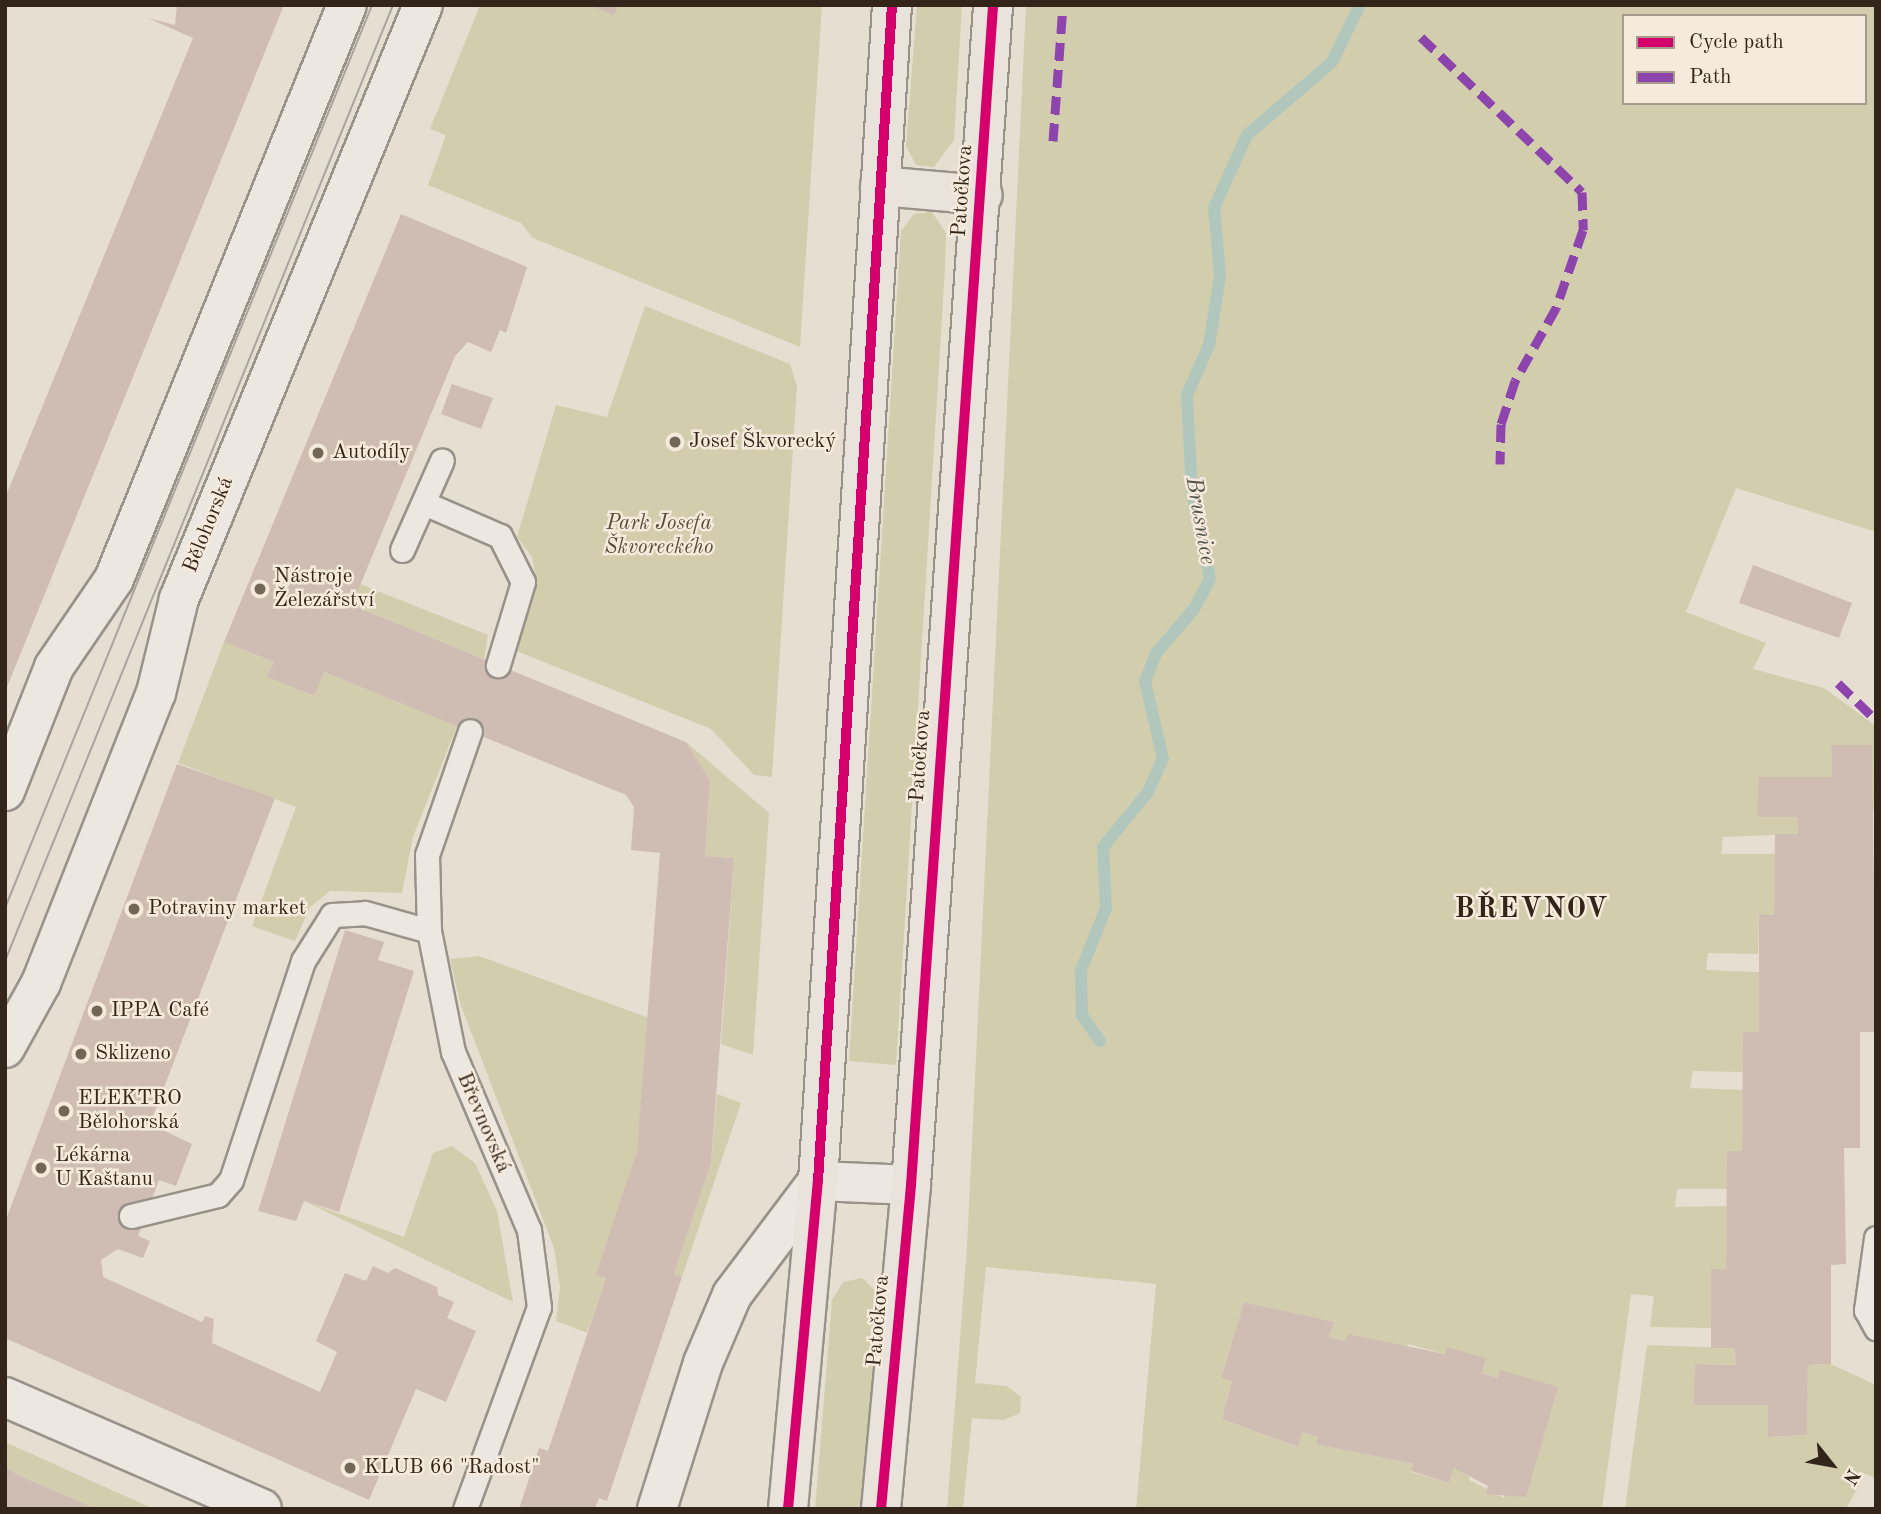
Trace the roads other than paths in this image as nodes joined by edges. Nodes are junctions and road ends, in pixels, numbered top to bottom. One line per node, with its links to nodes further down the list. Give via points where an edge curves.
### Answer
1 (347, 5): 12 (street, via 114,579 54,667)
2 (423, 5): 14 (street, Bělohorská, via 179,599 156,693 46,970)
3 (892, 5): 5 (main road)
4 (993, 5): 6 (main road, Patočkova)
5 (880, 186): 6 (main road); 15 (main road)
6 (983, 195): 16 (main road, Patočkova)
7 (442, 460): 8 (lane)
8 (424, 503): 9 (lane); 10 (lane, via 500,536 523,583)
9 (402, 550)
10 (498, 665)
11 (470, 731): 13 (lane, Břevnovská, via 427,855)
12 (5, 791)
13 (429, 931): 17 (lane, via 365,913 332,915 303,961 231,1180 218,1195); 22 (lane, Břevnovská, via 453,1052 529,1230 539,1307)
14 (5, 1048)
15 (818, 1181): 16 (street); 23 (street, via 732,1295 703,1363); 24 (main road)
16 (911, 1185): 25 (main road, Patočkova)
17 (131, 1216)
18 (1876, 1238): 19 (lane, via 1866,1310)
19 (1876, 1328)
20 (5, 1397): 21 (street)
21 (262, 1509)
22 (465, 1509)
23 (657, 1509)
24 (788, 1509)
25 (881, 1509)

